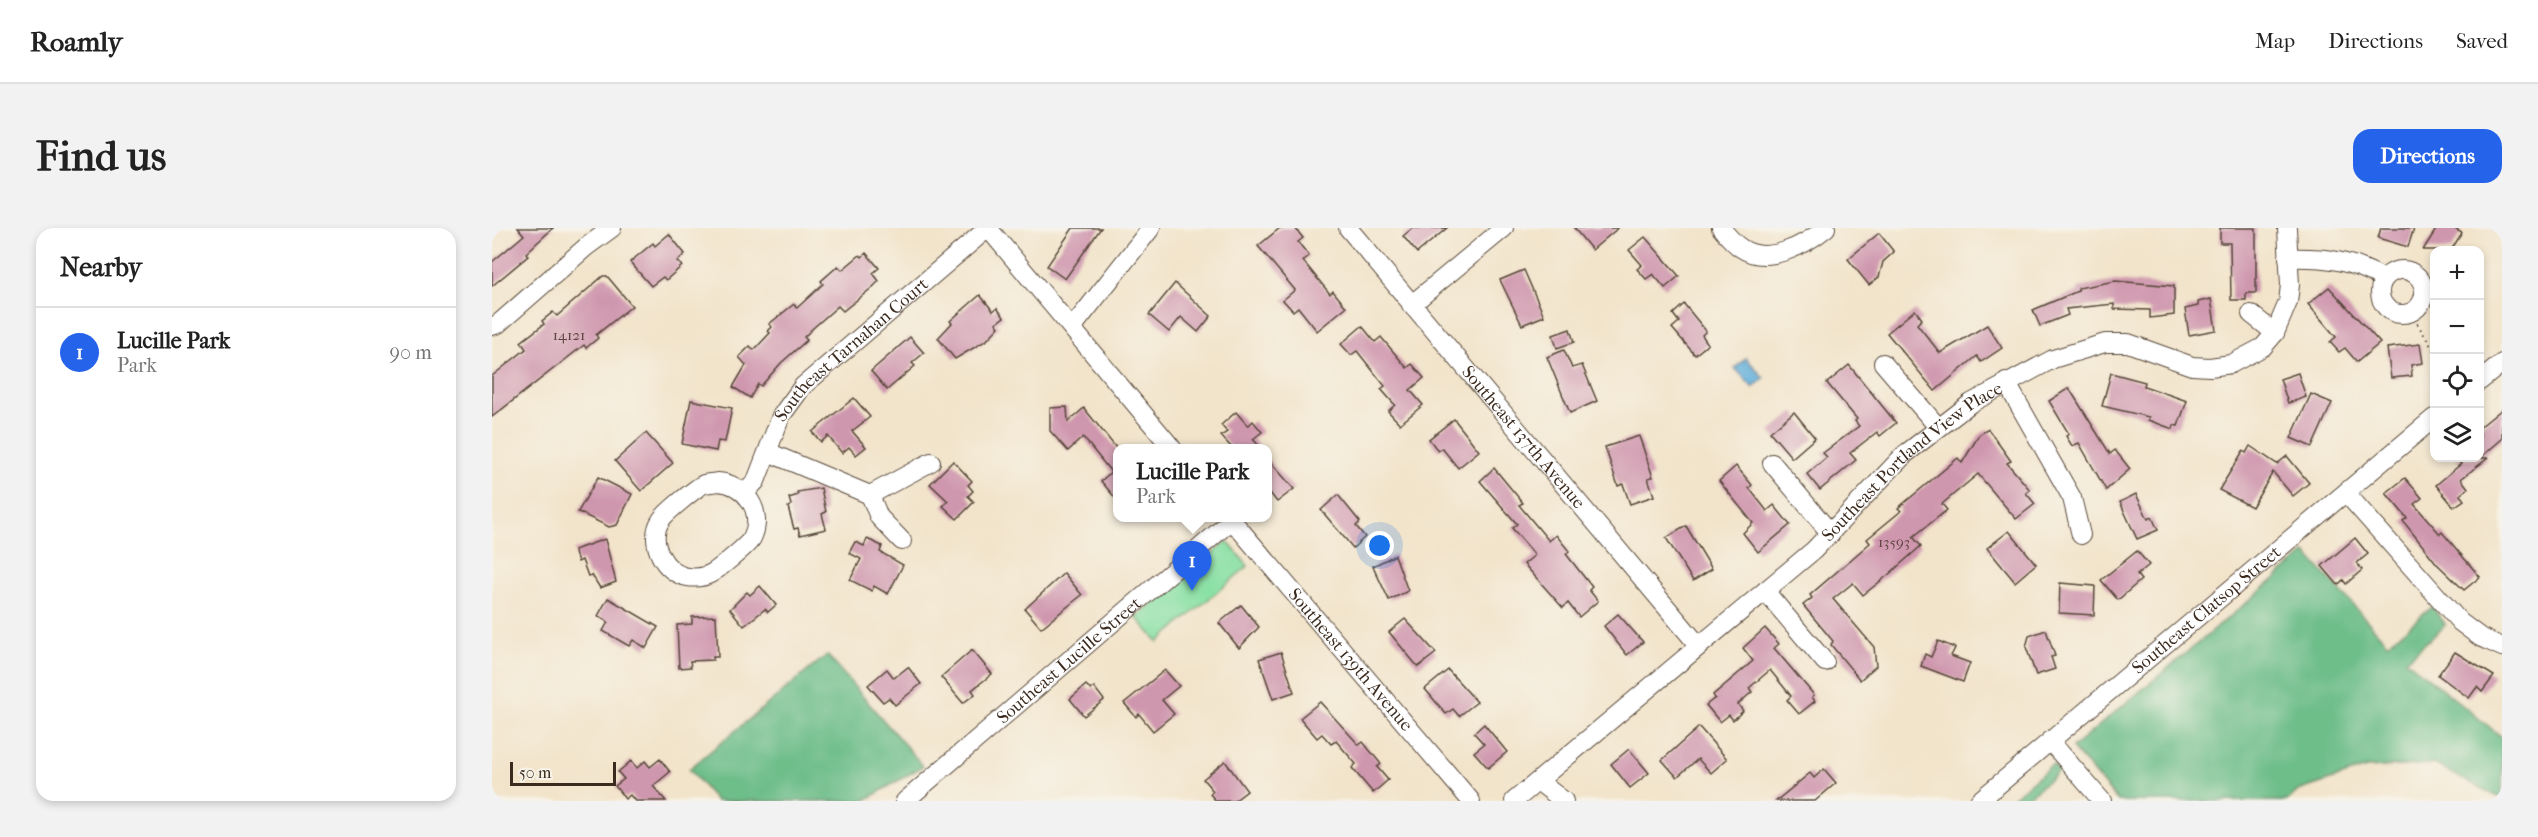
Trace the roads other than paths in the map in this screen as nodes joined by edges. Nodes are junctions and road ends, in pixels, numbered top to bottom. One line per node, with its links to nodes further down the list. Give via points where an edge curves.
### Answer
1 (612, 228): 13 (street)
2 (988, 228): 14 (street); 23 (street, Southeast Tarnahan Court, via 803,386 781,416)
3 (1151, 228): 14 (street)
4 (1348, 228): 11 (street, Southeast 137th Avenue)
5 (1504, 228): 11 (street)
6 (1721, 228): 7 (street, via 1741,249 1755,254 1795,249)
7 (1826, 228)
8 (2287, 228): 9 (street, Southeast Portland View Place)
9 (2288, 258): 10 (street, via 2340,260 2358,264); 15 (street, Southeast Portland View Place, via 2288,302)
10 (2384, 279): 10 (street, via 2379,290 2388,310 2411,313 2422,301 2422,282 2414,273 2396,270)
11 (1411, 305): 35 (street, Southeast 137th Avenue)
12 (2251, 314): 15 (street)
13 (492, 326)
14 (1072, 328): 22 (street)
15 (2276, 333): 19 (street, Southeast Portland View Place, via 2263,346 2231,364 2192,366 2140,346 2104,343 2053,358)
16 (1883, 363): 21 (street)
17 (2502, 363): 18 (street)
18 (2484, 378)
19 (2006, 382): 21 (street, Southeast Portland View Place); 32 (street, via 2072,498)
20 (2430, 421): 27 (street, Southeast Clatsop Street)
21 (1938, 427): 31 (street, Southeast Portland View Place, via 1881,479)
22 (1169, 444)
23 (768, 452): 26 (street, Southeast Tarnahan Court, via 756,481); 28 (street)
24 (931, 462): 28 (street)
25 (1772, 463): 31 (street)
26 (745, 493): 26 (street, via 731,483 704,484 661,519 657,536 663,564 675,573 700,577 711,574 751,540 756,527 755,510)
27 (2346, 493): 36 (street, via 2460,622); 38 (street, Southeast Clatsop Street)
28 (870, 495): 33 (street, via 879,517)
29 (1228, 522): 40 (street, Southeast Lucille Street)
30 (1234, 522): 41 (street, Southeast 139th Avenue)
31 (1831, 534): 34 (street, Southeast Portland View Place)
32 (2081, 535)
33 (902, 541)
34 (1765, 591): 35 (street, Southeast Portland View Place); 37 (street)
35 (1699, 646): 39 (street, Southeast Portland View Place)
36 (2502, 647)
37 (1825, 662)
38 (2050, 741): 44 (street, Southeast Clatsop Street); 45 (street)
39 (1539, 782): 42 (street, Southeast Portland View Place); 43 (street)
40 (905, 801)
41 (1471, 801)
42 (1514, 801)
43 (1564, 801)
44 (1979, 801)
45 (2102, 801)

